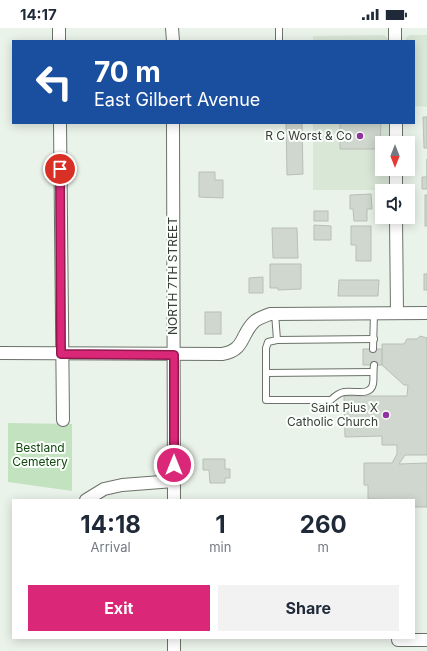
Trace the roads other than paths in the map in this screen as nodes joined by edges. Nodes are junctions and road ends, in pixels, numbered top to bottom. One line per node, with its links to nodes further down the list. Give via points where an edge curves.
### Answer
1 (59, 28): 5 (street)
2 (172, 28): 6 (street)
3 (279, 28): 7 (lane)
4 (395, 28): 8 (street)
5 (59, 40)
6 (172, 40)
7 (279, 40)
8 (395, 40)
9 (60, 124): 22 (street)
10 (173, 124): 23 (street, NORTH 7TH STREET)
11 (396, 124): 12 (street)
12 (396, 136)
13 (396, 224): 16 (street)
14 (274, 313): 15 (street); 19 (lane); 23 (street, via 255,322 236,349 229,353)
15 (374, 313): 16 (street); 18 (lane)
16 (397, 313): 17 (street)
17 (427, 313)
18 (374, 339): 19 (lane); 20 (lane)
19 (277, 340): 24 (lane, via 268,342 266,348)
20 (373, 349)
21 (0, 353): 22 (street)
22 (61, 354): 23 (street); 25 (street)
23 (174, 355): 26 (street, NORTH 7TH STREET)
24 (266, 373): 24 (lane, via 266,400 331,400 346,391 368,391 373,386 374,368)
25 (63, 420)
26 (174, 481): 27 (street, via 122,485 104,489); 28 (street, NORTH 7TH STREET)
27 (88, 499)
28 (174, 499)
29 (174, 639): 32 (street)
30 (398, 640): 31 (street)
31 (427, 640)
32 (174, 651)

